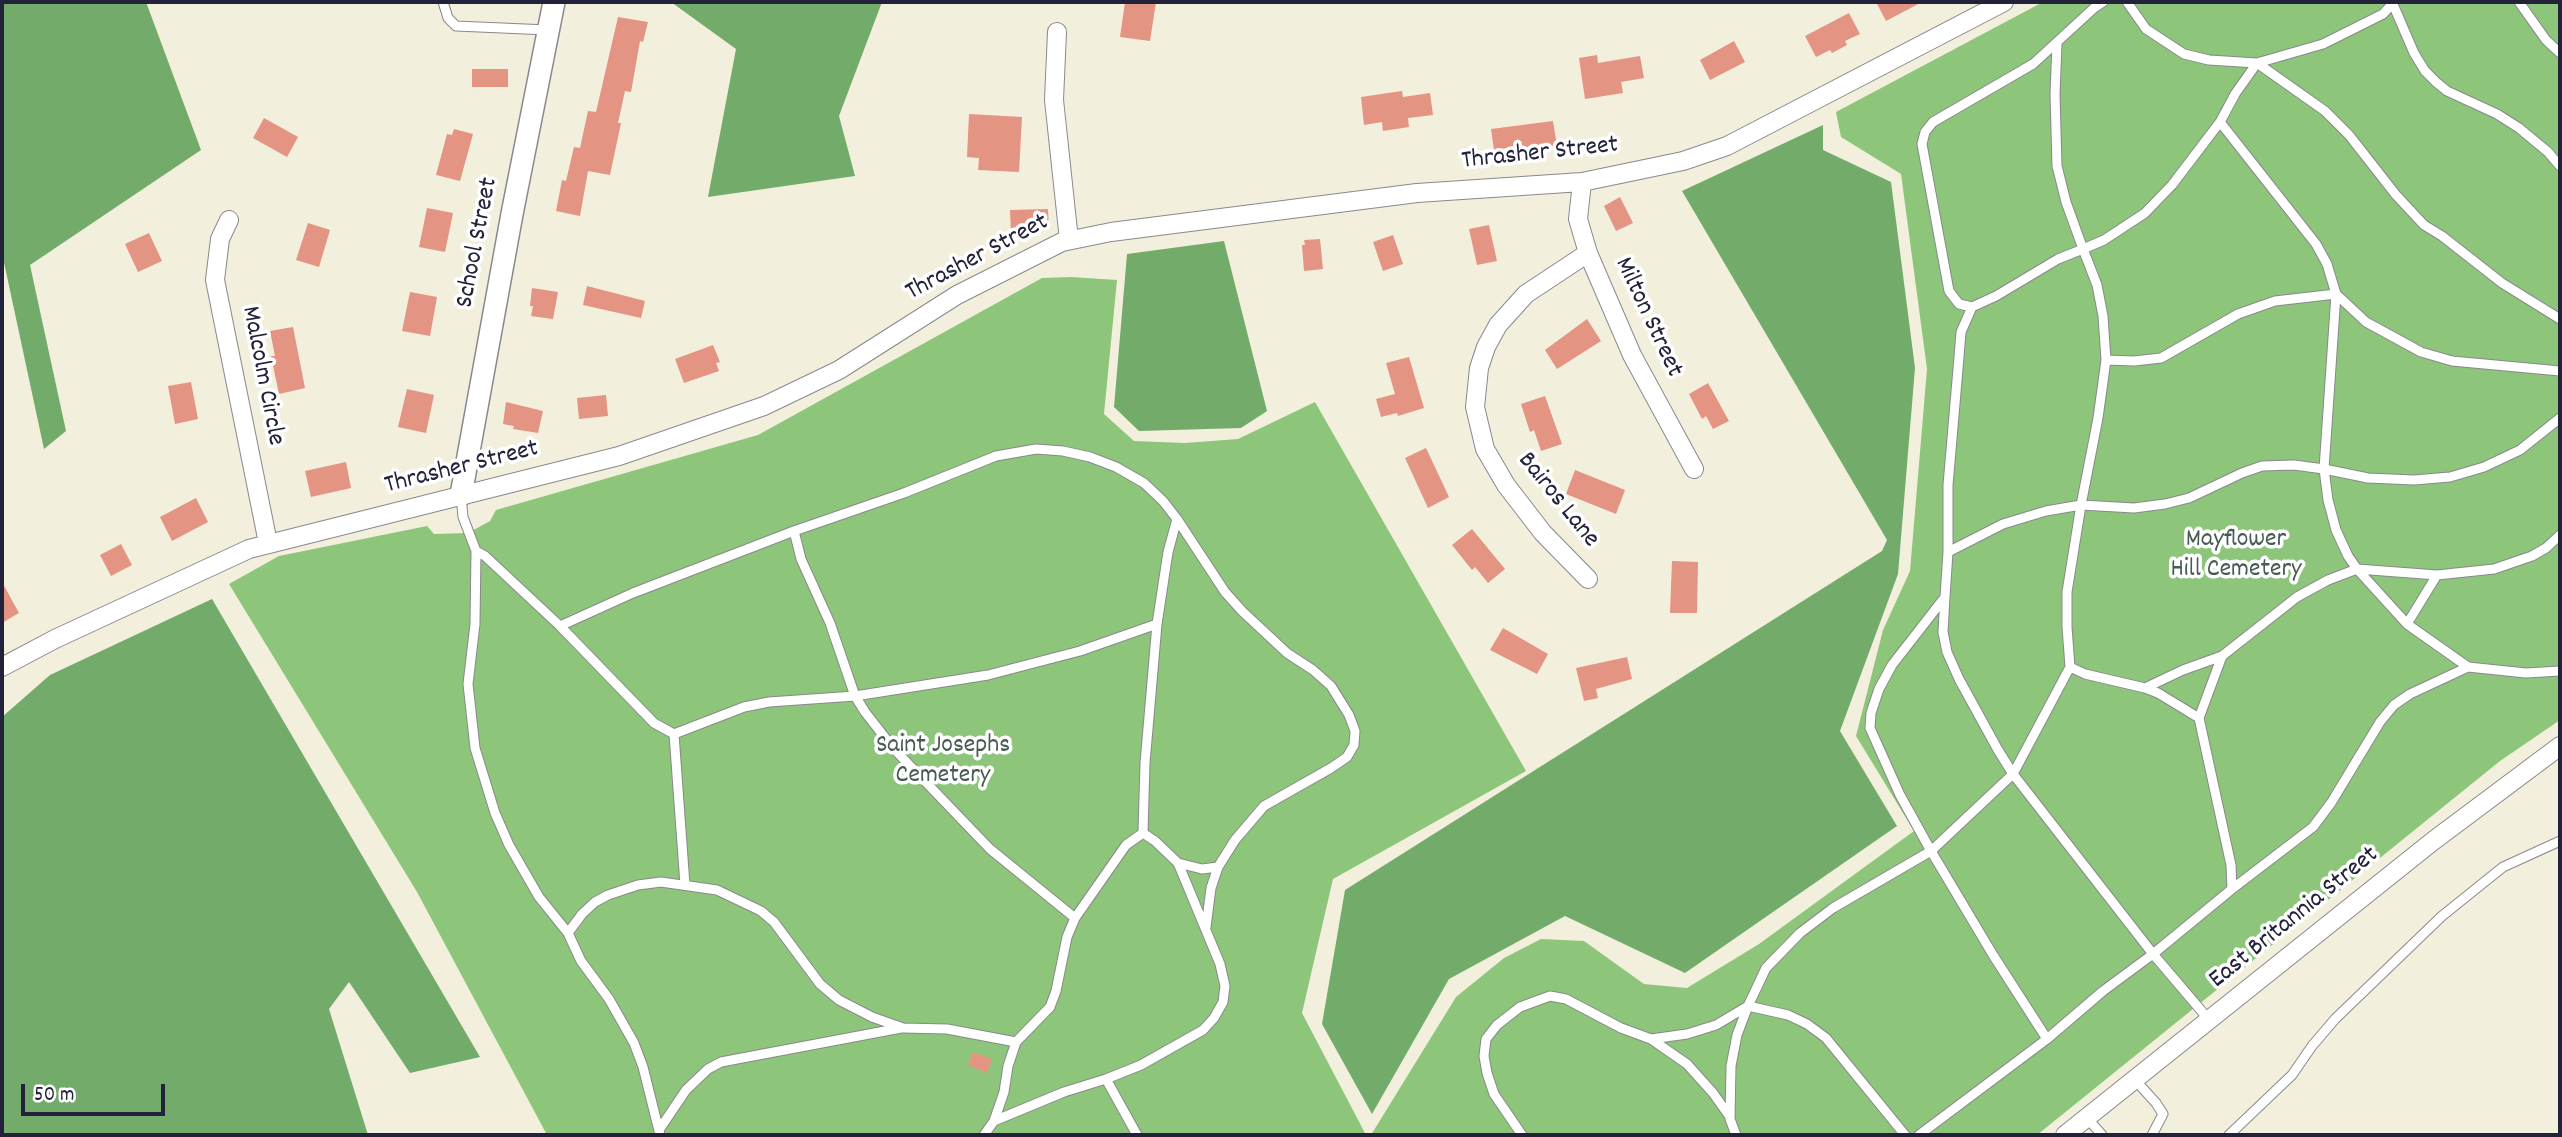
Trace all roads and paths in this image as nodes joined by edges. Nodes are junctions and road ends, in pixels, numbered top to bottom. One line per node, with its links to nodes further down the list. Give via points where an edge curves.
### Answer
1 (443, 2): 8 (lane, via 456,26)
2 (554, 2): 8 (street, School Street)
3 (2004, 2): 15 (street, Thrasher Street, via 1727,146 1683,162)
4 (2103, 2): 10 (lane)
5 (2127, 2): 12 (lane, via 2146,29 2184,54)
6 (2393, 2): 12 (lane, via 2383,14 2323,44); 14 (lane, via 2414,52 2436,82 2519,128)
7 (2519, 2): 11 (lane)
8 (549, 30): 28 (street, School Street)
9 (1057, 32): 17 (street, via 1054,100)
10 (2057, 44): 18 (lane, via 2057,166); 21 (lane, via 2010,79 1933,122 1925,132 1922,144 1949,291 1959,304)
11 (2560, 53)
12 (2257, 63): 13 (lane); 22 (lane, via 2325,111 2424,225)
13 (2220, 122): 18 (lane, via 2145,213); 20 (lane, via 2316,244 2328,264)
14 (2560, 166)
15 (1582, 182): 17 (street, Thrasher Street, via 1417,193); 19 (street, Milton Street, via 1578,219)
16 (229, 220): 33 (street, Malcolm Circle, via 220,239 215,280)
17 (1069, 240): 28 (street, Thrasher Street, via 957,295 839,370 764,406 619,456)
18 (2083, 249): 21 (lane); 23 (lane, via 2097,285)
19 (1588, 253): 27 (street, Milton Street, via 1632,355); 38 (street, Bairos Lane, via 1526,294 1498,325 1479,368 1475,407 1485,449 1506,485 1543,533)
20 (2336, 295): 23 (lane, via 2275,301 2249,310 2161,358); 24 (lane, via 2366,322 2421,352 2462,363); 26 (lane)
21 (1972, 307): 35 (lane, via 1961,332 1948,485)
22 (2560, 319)
23 (2106, 360): 29 (lane)
24 (2560, 371)
25 (2560, 418): 26 (lane, via 2520,450 2450,477 2368,478)
26 (2325, 469): 29 (lane, via 2262,466 2165,504 2134,508); 36 (lane, via 2336,530)
27 (1694, 470)
28 (461, 495): 33 (street, Thrasher Street); 34 (lane, via 463,517)
29 (2081, 505): 35 (lane, via 2013,520); 45 (lane, via 2067,592)
30 (1177, 519): 31 (lane, via 1144,483 1116,467 1090,457 1036,449 996,456); 40 (lane); 58 (lane, via 1242,611 1331,686 1355,731 1347,757 1264,806)
31 (794, 531): 42 (lane); 49 (lane)
32 (2560, 535): 37 (lane, via 2546,548 2494,569)
33 (268, 543): 44 (street, Thrasher Street)
34 (476, 551): 42 (lane); 63 (lane, via 468,684 475,748 509,845 539,897)
35 (1948, 552): 39 (lane)
36 (2357, 569): 37 (lane); 41 (lane); 43 (lane, via 2297,597)
37 (2437, 575): 41 (lane)
38 (1588, 579)
39 (1945, 597): 53 (lane, via 1947,652); 56 (lane, via 1892,665 1879,689 1870,728)
40 (1157, 624): 49 (lane, via 1080,651 988,675); 54 (lane)
41 (2407, 624): 46 (lane)
42 (560, 626): 51 (lane, via 654,723)
43 (2222, 656): 48 (lane); 50 (lane)
44 (2, 667)
45 (2070, 667): 48 (lane); 53 (lane)
46 (2468, 667): 47 (lane); 60 (lane, via 2394,705 2313,827)
47 (2560, 671)
48 (2145, 688): 50 (lane)
49 (855, 696): 51 (lane, via 757,705); 61 (lane, via 893,748 990,849)
50 (2199, 718): 60 (lane, via 2231,865)
51 (674, 734): 59 (lane)
52 (2560, 746): 66 (street, East Britannia Street, via 2433,841)
53 (2013, 774): 56 (lane); 64 (lane)
54 (1143, 833): 57 (lane); 61 (lane, via 1126,845)
55 (2560, 841): 86 (lane, via 2504,867 2442,916 2335,1020 2292,1075)
56 (1931, 851): 65 (lane, via 1833,908 1800,933 1766,968); 69 (lane)
57 (1178, 863): 58 (lane, via 1202,869); 62 (lane)
58 (1218, 867): 62 (lane)
59 (685, 885): 63 (lane, via 661,882 621,889 595,902); 67 (lane, via 717,890 761,911 807,970 839,1000)
60 (2232, 889): 64 (lane)
61 (1075, 918): 70 (lane, via 1050,1007)
62 (1206, 929): 71 (lane, via 1225,986 1214,1018 1187,1041)
63 (568, 933): 76 (lane, via 634,1043)
64 (2153, 954): 66 (lane); 69 (lane)
65 (1748, 1006): 68 (lane, via 1716,1025); 74 (lane, via 1731,1066); 81 (lane, via 1788,1015 1826,1038)
66 (2210, 1021): 72 (street, East Britannia Street)
67 (903, 1028): 70 (lane, via 947,1029); 76 (lane, via 721,1062 686,1090)
68 (1651, 1039): 74 (lane, via 1687,1064); 79 (lane, via 1566,999 1550,996 1507,1016 1486,1039 1484,1056 1494,1094)
69 (2047, 1039): 82 (lane)
70 (1016, 1042): 75 (lane)
71 (1107, 1079): 75 (lane); 78 (lane)
72 (2135, 1080): 73 (street, East Britannia Street); 85 (lane, via 2163,1114)
73 (2087, 1118): 83 (street, East Britannia Street); 84 (lane)
74 (1730, 1119): 80 (lane)
75 (994, 1121): 77 (lane)
76 (660, 1133)
77 (984, 1135)
78 (1137, 1135)
79 (1522, 1135)
80 (1736, 1135)
81 (1905, 1135)
82 (1919, 1135)
83 (2065, 1135)
84 (2102, 1135)
85 (2152, 1135)
86 (2229, 1135)

